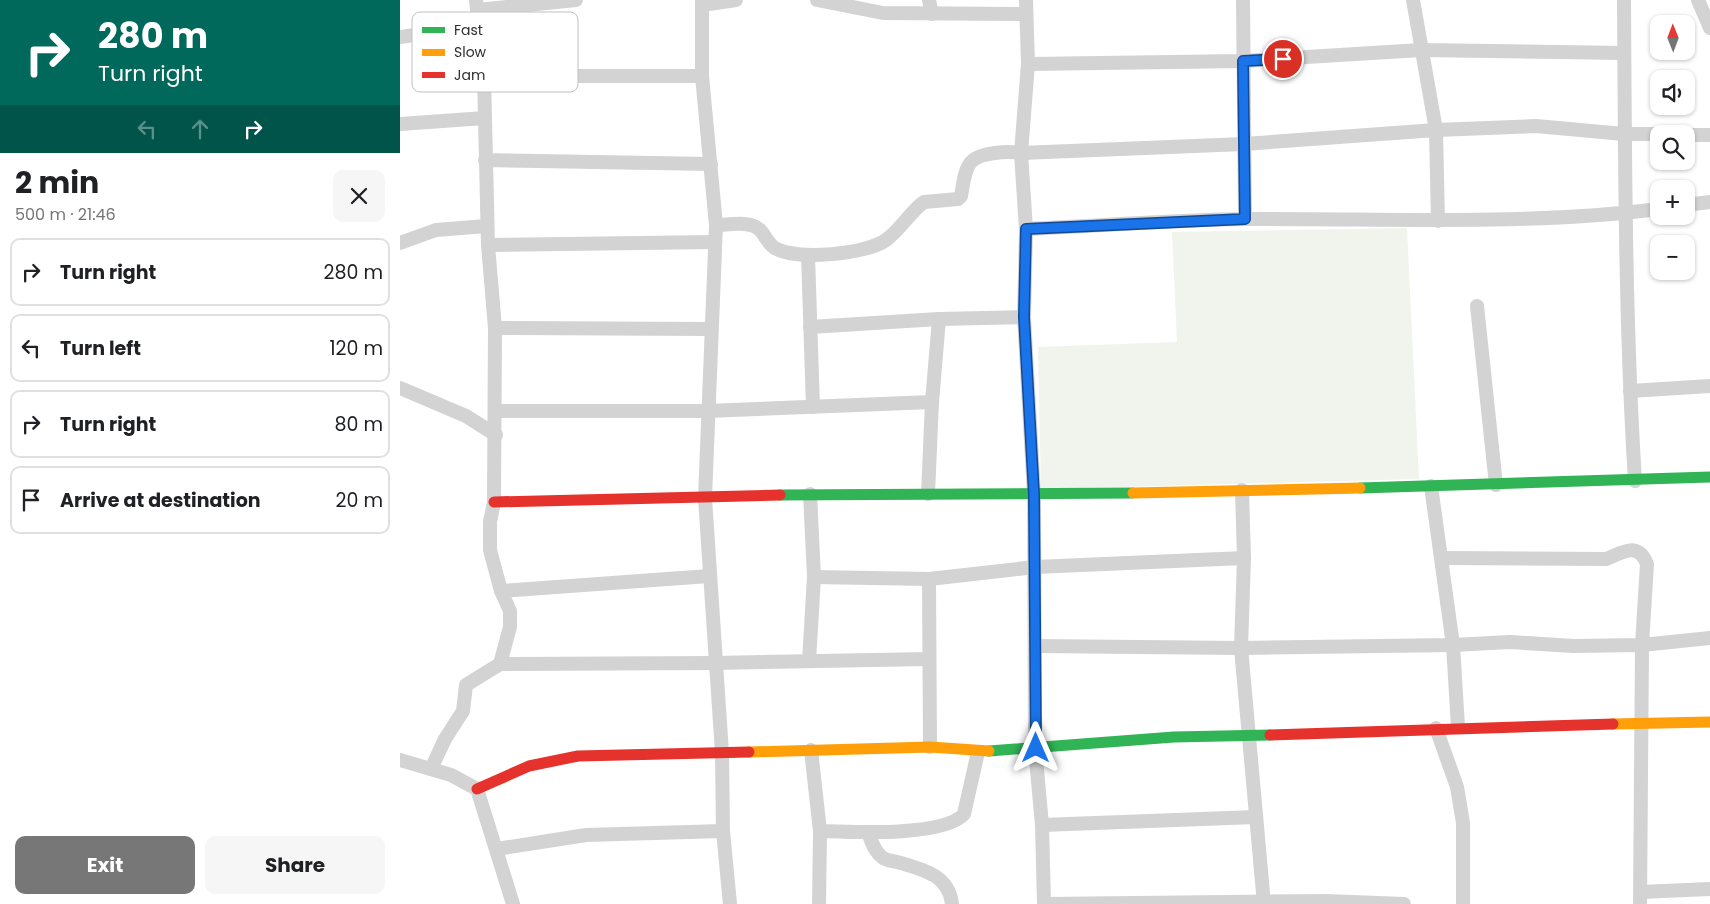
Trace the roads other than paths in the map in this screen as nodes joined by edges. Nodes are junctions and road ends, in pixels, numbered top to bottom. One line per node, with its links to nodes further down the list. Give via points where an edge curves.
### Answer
1 (576, 0): 11 (street)
2 (736, 0): 10 (street)
3 (817, 0): 12 (street, via 883,13)
4 (928, 0): 12 (street)
5 (1026, 0): 13 (street)
6 (1243, 0): 17 (street)
7 (1413, 0): 15 (street)
8 (1624, 0): 16 (street)
9 (1698, 0): 14 (street)
10 (702, 2): 20 (street)
11 (476, 5)
12 (932, 14): 13 (street)
13 (1026, 14): 18 (street)
14 (1710, 28)
15 (1421, 50): 16 (street); 17 (street); 24 (street)
16 (1624, 52): 25 (street)
17 (1243, 61): 18 (street); 29 (street)
18 (1028, 64): 30 (street)
19 (578, 76): 20 (street)
20 (702, 76): 32 (street)
21 (484, 92): 22 (street)
22 (484, 118): 23 (street); 31 (street)
23 (400, 124)
24 (1436, 130): 25 (street, via 1536,126); 29 (street); 38 (street)
25 (1624, 134): 26 (street); 36 (street)
26 (1650, 134)
27 (1695, 135): 28 (street)
28 (1710, 135)
29 (1244, 144): 30 (street); 37 (street)
30 (1021, 153): 41 (street); 45 (street, via 1005,151 976,158 971,162 958,199 924,202 904,224 875,246)
31 (486, 160): 32 (street); 40 (street)
32 (711, 164): 39 (street)
33 (1710, 202): 34 (street)
34 (1695, 204)
35 (1650, 210): 36 (street)
36 (1625, 213): 38 (street); 54 (street)
37 (1245, 219): 38 (street); 41 (street)
38 (1438, 221)
39 (716, 225): 42 (street); 45 (street, via 750,225 758,228 775,248)
40 (487, 226): 43 (street, via 436,230); 44 (street)
41 (1026, 229): 47 (street)
42 (715, 242): 44 (street); 51 (street)
43 (400, 244)
44 (488, 245): 50 (street)
45 (808, 255): 49 (street)
46 (1477, 306): 62 (street)
47 (1024, 317): 48 (street); 67 (street)
48 (939, 319): 49 (street); 55 (street)
49 (810, 327): 56 (street)
50 (495, 328): 51 (street); 57 (street)
51 (710, 329): 58 (street)
52 (1710, 386): 54 (street)
53 (400, 388): 59 (street, via 466,416)
54 (1630, 391): 61 (street)
55 (932, 402): 56 (street); 66 (street)
56 (813, 407): 58 (street)
57 (496, 411): 58 (street); 59 (street)
58 (707, 412): 68 (street)
59 (496, 435): 69 (street)
60 (1710, 477): 61 (street)
61 (1635, 481): 62 (street)
62 (1496, 485): 63 (street)
63 (1431, 486): 64 (street); 71 (street)
64 (1242, 490): 67 (street); 70 (street)
65 (810, 494): 66 (street); 68 (street); 74 (street)
66 (928, 494): 67 (street)
67 (1034, 495): 72 (street)
68 (705, 498): 69 (street); 73 (street)
69 (494, 502): 76 (street, via 490,550)
70 (1244, 558): 72 (street); 81 (street)
71 (1442, 558): 78 (street); 79 (street, via 1606,559 1638,550 1647,564)
72 (1035, 567): 75 (street); 80 (street)
73 (709, 576): 76 (street); 85 (street)
74 (814, 577): 75 (street); 83 (street)
75 (929, 579): 82 (street)
76 (501, 591): 84 (street, via 510,619)
77 (1710, 638): 79 (street)
78 (1453, 645): 79 (street, via 1510,642 1574,646); 81 (street); 88 (street)
79 (1642, 645): 87 (street)
80 (1035, 646): 81 (street); 92 (street)
81 (1241, 648): 90 (street)
82 (930, 659): 83 (street); 91 (street)
83 (810, 661): 85 (street)
84 (500, 664): 85 (street); 97 (street, via 466,685 463,711)
85 (715, 664): 95 (street)
86 (1710, 722): 87 (street)
87 (1642, 723): 88 (street); 106 (street)
88 (1458, 727): 89 (street)
89 (1436, 728): 90 (street); 114 (street, via 1457,787 1463,823)
90 (1248, 736): 92 (street, via 1174,737); 99 (street)
91 (930, 747): 93 (street); 94 (street)
92 (1036, 748): 94 (street); 100 (street)
93 (811, 750): 95 (street); 102 (street)
94 (978, 752): 103 (street, via 964,814 959,820 946,826)
95 (722, 753): 98 (street, via 578,756 529,766); 101 (street)
96 (400, 760): 97 (street)
97 (431, 768): 98 (street)
98 (477, 789): 104 (street)
99 (1256, 817): 100 (street); 107 (street)
100 (1042, 825): 112 (street)
101 (723, 831): 104 (street, via 586,835); 109 (street)
102 (820, 831): 103 (street); 110 (street)
103 (868, 833): 111 (street, via 874,849 883,858 925,871 944,882 951,893)
104 (497, 849): 108 (street)
105 (1710, 888): 106 (street)
106 (1641, 898)
107 (1264, 903): 112 (street); 113 (street, via 1326,900)
108 (513, 904)
109 (730, 904)
110 (819, 904)
111 (952, 904)
112 (1044, 904)
113 (1404, 904)
114 (1463, 904)

